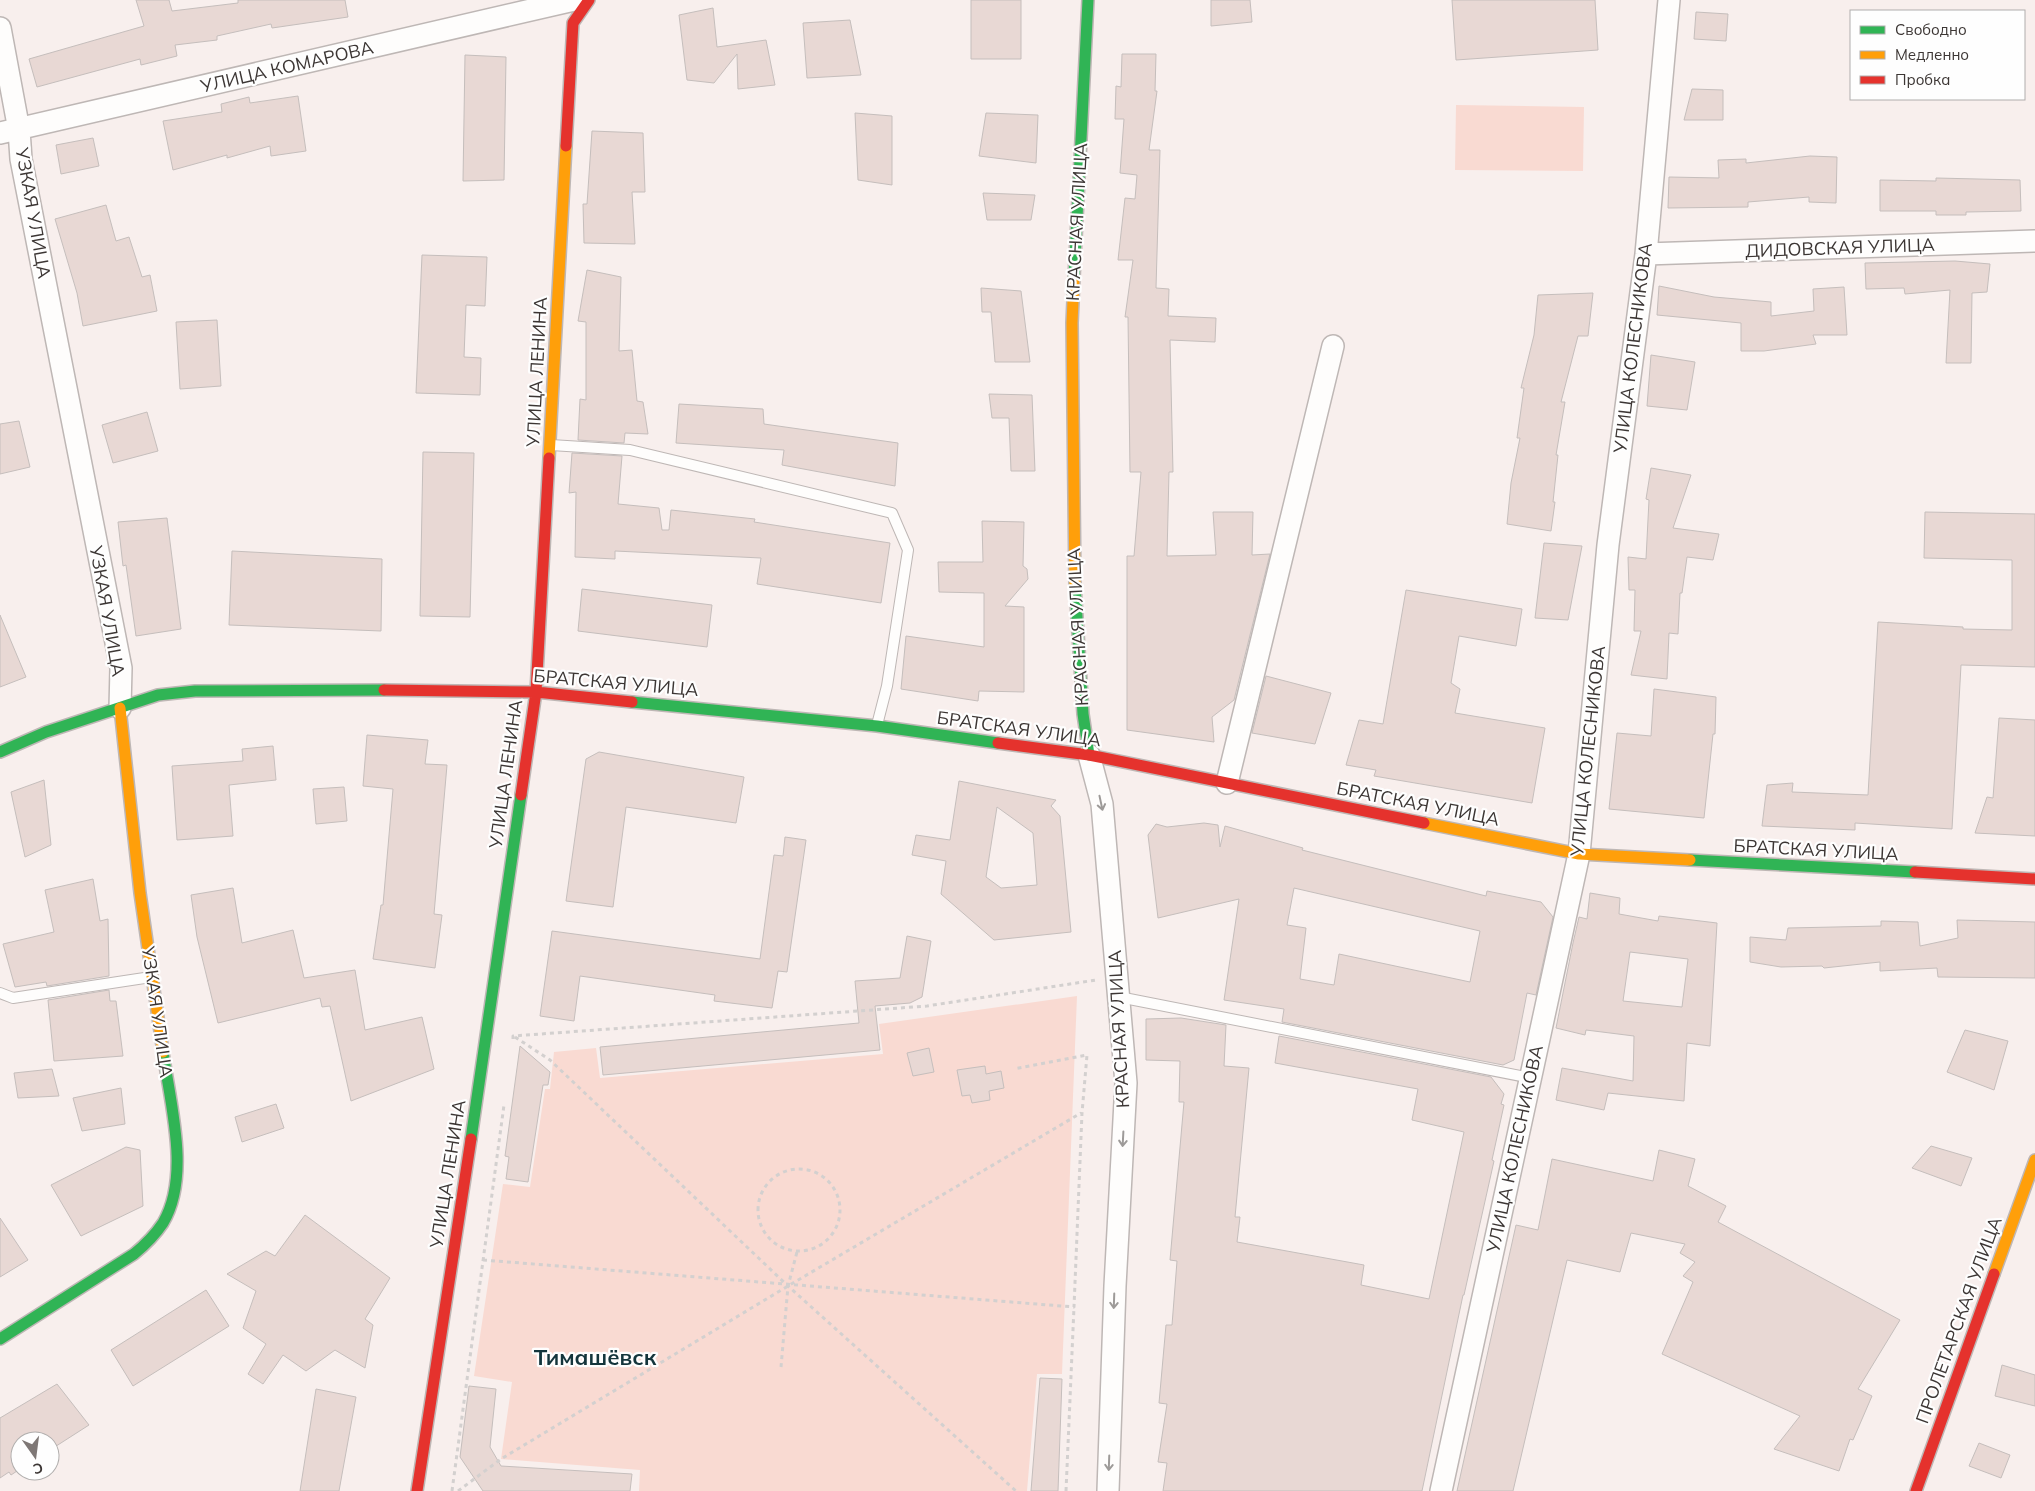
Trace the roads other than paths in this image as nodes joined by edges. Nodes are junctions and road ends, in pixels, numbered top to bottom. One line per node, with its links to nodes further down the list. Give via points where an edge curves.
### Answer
1 (574, 0): 6 (street, УЛИЦА КОМАРОВА)
2 (589, 0): 10 (main road, УЛИЦА ЛЕНИНА, via 573,23)
3 (1088, 0): 15 (main road, КРАСНАЯ УЛИЦА, via 1072,323 1074,566 1083,714)
4 (1669, 0): 8 (street, УЛИЦА КОЛЕСНИКОВА)
5 (0, 28): 6 (street, УЗКАЯ УЛИЦА)
6 (9, 132): 12 (street, УЗКАЯ УЛИЦА, via 21,159 121,668)
7 (2035, 241): 8 (street, ДИДОВСКАЯ УЛИЦА)
8 (1646, 254): 17 (street, УЛИЦА КОЛЕСНИКОВА, via 1608,545)
9 (1333, 346): 16 (street)
10 (551, 445): 11 (main road, УЛИЦА ЛЕНИНА); 13 (lane, via 630,450 892,513 908,550 887,686)
11 (536, 692): 12 (main road, БРАТСКАЯ УЛИЦА, via 195,691 158,695); 13 (main road, БРАТСКАЯ УЛИЦА); 25 (main road, УЛИЦА ЛЕНИНА)
12 (120, 708): 14 (main road, БРАТСКАЯ УЛИЦА, via 46,732); 19 (main road, УЗКАЯ УЛИЦА)
13 (877, 726): 15 (main road, БРАТСКАЯ УЛИЦА)
14 (0, 752)
15 (1089, 755): 16 (main road, БРАТСКАЯ УЛИЦА); 20 (street, КРАСНАЯ УЛИЦА, one-way to 20, via 1102,804)
16 (1228, 784): 17 (main road, БРАТСКАЯ УЛИЦА)
17 (1579, 854): 18 (main road, БРАТСКАЯ УЛИЦА); 22 (street, УЛИЦА КОЛЕСНИКОВА)
18 (2035, 879)
19 (152, 977): 21 (lane, via 13,998); 24 (main road, УЗКАЯ УЛИЦА, via 178,1157 176,1189 170,1210 153,1240)
20 (1118, 987): 22 (lane); 26 (street, КРАСНАЯ УЛИЦА, one-way to 26, via 1126,1083)
21 (0, 993)
22 (1531, 1078): 27 (street, УЛИЦА КОЛЕСНИКОВА)
23 (2035, 1160): 28 (main road, ПРОЛЕТАРСКАЯ УЛИЦА)
24 (0, 1339)
25 (417, 1491)
26 (1108, 1491)
27 (1441, 1491)
28 (1916, 1491)

